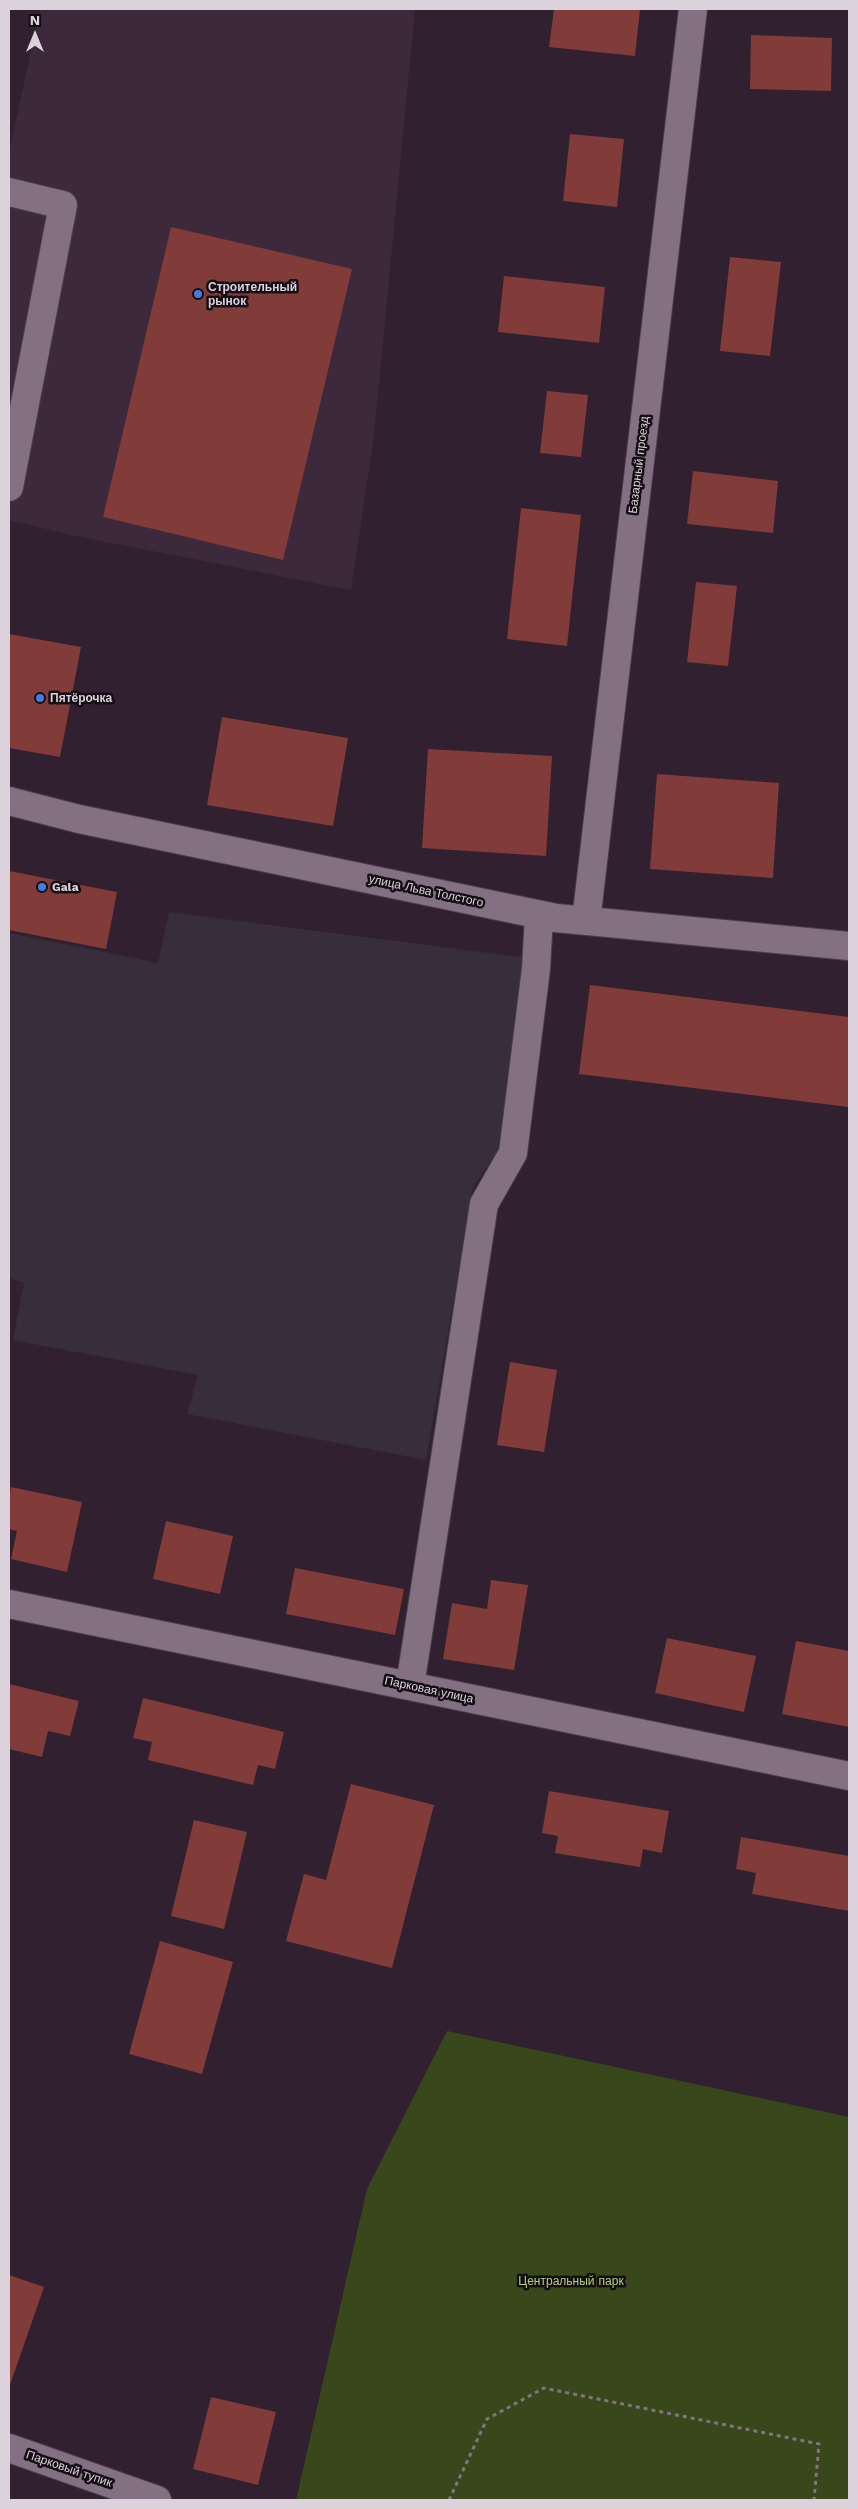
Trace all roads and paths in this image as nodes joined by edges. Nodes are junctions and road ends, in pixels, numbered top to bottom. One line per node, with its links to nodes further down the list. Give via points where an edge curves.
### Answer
1 (693, 9): 6 (street, Базарный проезд)
2 (9, 192): 3 (street, via 63,205)
3 (9, 487)
4 (9, 801): 5 (street, улица Льва Толстого, via 79,819)
5 (539, 915): 6 (street, улица Льва Толстого); 9 (street, via 536,969 513,1153 484,1204)
6 (586, 920): 7 (street, улица Льва Толстого)
7 (849, 946)
8 (9, 1604): 9 (street, Парковая улица)
9 (410, 1686): 10 (street, Парковая улица)
10 (849, 1776)
11 (9, 2448): 12 (street, Парковый тупик)
12 (157, 2500)
13 (450, 2500): 14 (path, via 488,2419 544,2388 819,2444)
14 (814, 2500)

